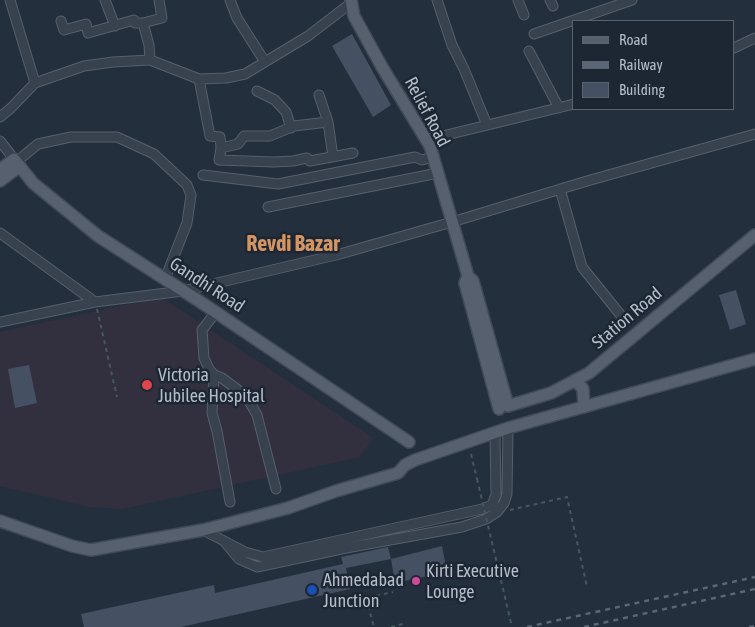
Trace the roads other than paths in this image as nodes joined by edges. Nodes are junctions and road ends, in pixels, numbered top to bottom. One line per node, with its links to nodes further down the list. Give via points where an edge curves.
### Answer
1 (10, 0): 22 (street)
2 (105, 0): 14 (street)
3 (159, 0): 13 (street, via 162,18)
4 (230, 0): 20 (street, via 237,18)
5 (436, 0): 29 (street)
6 (518, 0): 9 (street)
7 (632, 0): 10 (street)
8 (351, 2): 20 (street, via 308,36); 32 (main road, Relief Road, via 354,16)
9 (524, 15)
10 (574, 20)
11 (61, 21): 14 (street, via 64,30 86,24 88,33)
12 (572, 21): 15 (street)
13 (143, 23): 14 (street, via 135,23 134,20); 19 (street)
14 (115, 26)
15 (534, 34)
16 (755, 38): 17 (street)
17 (735, 48)
18 (529, 51): 26 (street)
19 (150, 60): 21 (street); 22 (street, via 84,66)
20 (265, 62): 21 (street, via 245,74)
21 (199, 79): 34 (street, via 210,136 220,137)
22 (35, 83): 27 (street)
23 (257, 91): 30 (street, via 275,100 286,112)
24 (319, 95): 28 (street)
25 (572, 105): 26 (street)
26 (559, 108): 29 (street)
27 (0, 117)
28 (328, 122): 30 (street); 36 (street)
29 (487, 125): 32 (street)
30 (291, 128): 34 (street, via 270,136 244,136 238,144)
31 (755, 134): 43 (street)
32 (426, 140): 37 (main road, Relief Road)
33 (0, 141): 38 (street, Gandhi Road)
34 (222, 148): 36 (street, via 219,160 284,161)
35 (353, 153): 36 (street)
36 (333, 157)
37 (433, 157): 40 (main road, Relief Road); 41 (street, via 422,160 415,157 278,184)
38 (17, 162): 39 (main road); 42 (main road); 48 (main road, Gandhi Road, via 33,183 98,236); 48 (street, via 38,144 71,137 117,137 154,154 187,185 191,195 187,223)
39 (0, 170)
40 (438, 173): 44 (street); 45 (main road, Relief Road)
41 (204, 175)
42 (0, 181)
43 (560, 189): 45 (street); 52 (street, via 582,267)
44 (268, 207)
45 (452, 222): 49 (street, via 340,254); 58 (main road, Relief Road, via 468,276 465,283)
46 (0, 233): 50 (street)
47 (755, 235): 56 (main road, Station Road, via 589,373)
48 (165, 279): 49 (main road, Gandhi Road)
49 (183, 290): 50 (street); 51 (main road, Gandhi Road)
50 (96, 302): 53 (street)
51 (216, 312): 55 (street, via 202,330 204,358); 61 (main road, Gandhi Road)
52 (623, 318)
53 (0, 322)
54 (755, 359): 57 (main road)
55 (214, 375): 62 (street, via 238,390 257,415); 63 (street, via 212,413)
56 (575, 380): 57 (main road, via 585,394); 58 (main road, Station Road, via 551,393)
57 (584, 407): 59 (main road)
58 (504, 408)
59 (508, 428): 60 (main road); 66 (street, via 507,494 497,512 486,519 462,527 257,567 239,559)
60 (495, 433): 65 (main road, via 415,460 398,473); 66 (street, via 496,495 492,505 482,509 264,557)
61 (409, 442)
62 (276, 490)
63 (230, 502)
64 (0, 521): 65 (main road, via 91,550)
65 (203, 530): 66 (street)
66 (224, 541)

